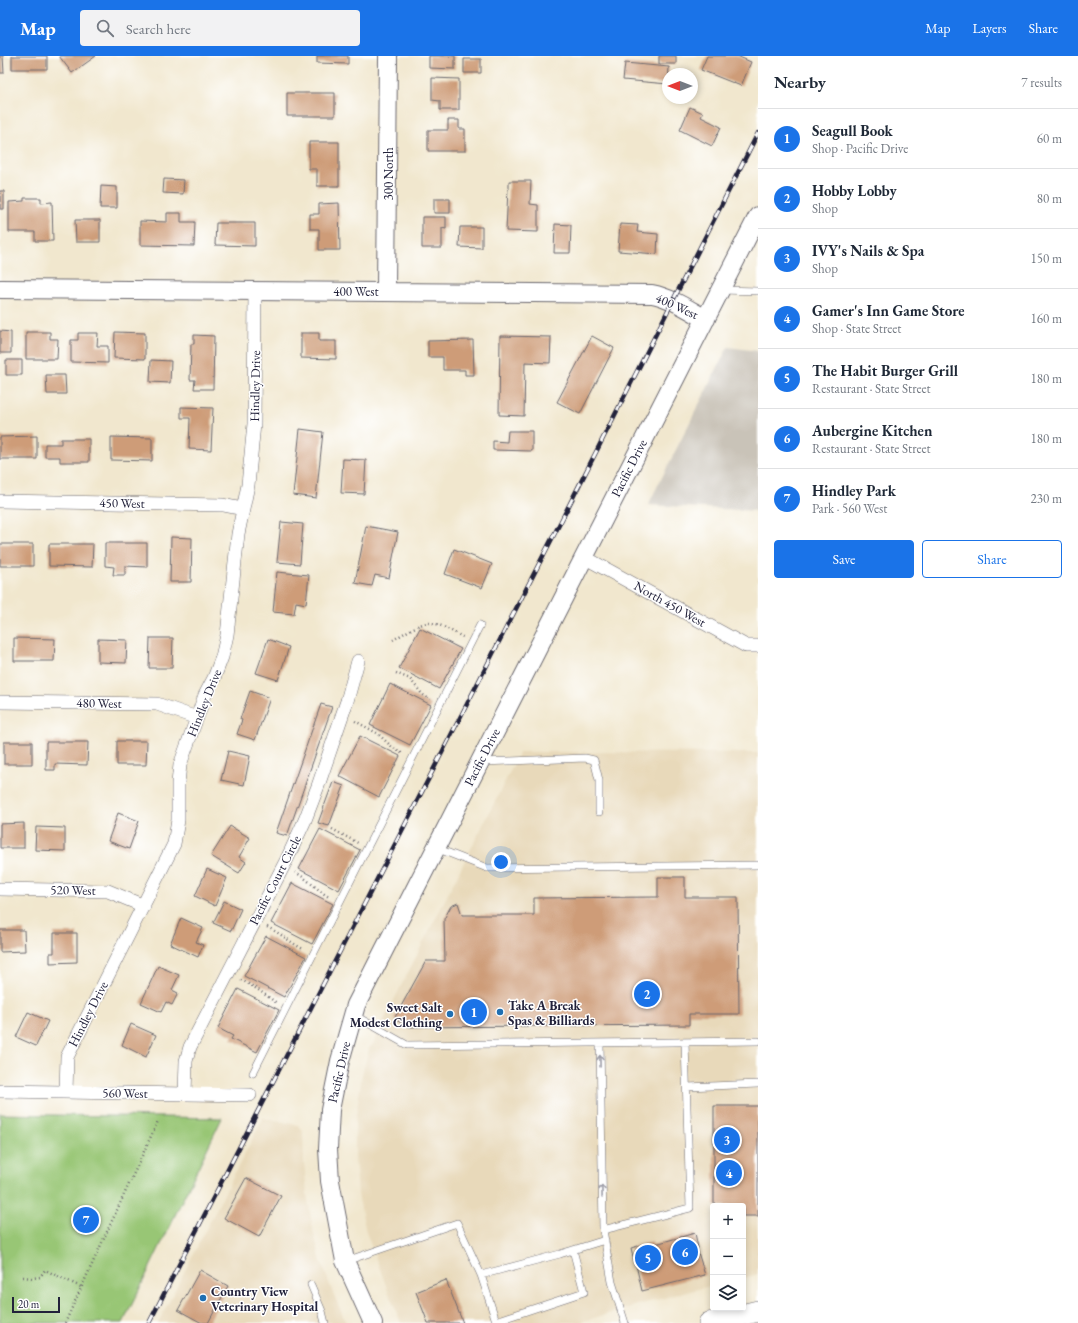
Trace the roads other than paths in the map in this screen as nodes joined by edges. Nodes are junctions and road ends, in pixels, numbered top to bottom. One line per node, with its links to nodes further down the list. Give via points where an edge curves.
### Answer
1 (388, 56): 6 (street, 300 North)
2 (758, 216): 5 (street, Pacific Drive)
3 (0, 289): 4 (street, 400 West)
4 (255, 290): 6 (street, 400 West); 10 (street, Hindley Drive, via 254,424)
5 (721, 290): 7 (lane); 8 (street, Pacific Drive)
6 (386, 291): 8 (street, 400 West, via 652,294 662,296)
7 (758, 291)
8 (706, 319): 11 (street, Pacific Drive)
9 (0, 502): 10 (street, 450 West, via 223,505)
10 (243, 508): 16 (street, Hindley Drive, via 227,635 222,657)
11 (584, 557): 13 (street, North 450 West, via 746,646); 17 (street, Pacific Drive)
12 (480, 625): 27 (lane)
13 (758, 646)
14 (358, 661): 32 (street, Pacific Court Circle, via 347,701 305,820 190,1047)
15 (0, 702): 16 (street, 480 West, via 157,704)
16 (197, 718): 22 (street, Hindley Drive, via 180,765 178,820 174,844)
17 (480, 763): 18 (lane, via 585,758 594,760 599,780); 19 (street, Pacific Drive)
18 (599, 812)
19 (436, 848): 20 (lane, via 487,868); 23 (street, Pacific Drive)
20 (758, 865)
21 (0, 889): 22 (street, 520 West, via 108,891)
22 (144, 906): 31 (street, Hindley Drive, via 67,1057)
23 (353, 1015): 26 (lane, via 407,1045); 37 (street, Pacific Drive, via 330,1110 328,1149 330,1181)
24 (758, 1041): 25 (lane)
25 (685, 1042): 26 (lane); 29 (lane)
26 (600, 1043): 34 (lane, one-way to 26)
27 (253, 1073)
28 (758, 1084): 29 (lane)
29 (687, 1087): 34 (lane, via 690,1208)
30 (0, 1091): 31 (street, 560 West)
31 (66, 1092): 32 (street, 560 West)
32 (185, 1094): 33 (street, 560 West)
33 (250, 1095)
34 (603, 1230): 35 (lane)
35 (605, 1240): 36 (lane); 43 (lane, via 612,1282)
36 (573, 1250): 38 (lane); 38 (lane, via 584,1292 496,1321)
37 (345, 1261): 38 (lane, via 457,1223); 42 (street, Pacific Drive)
38 (481, 1275)
39 (311, 1285): 41 (lane)
40 (758, 1310): 44 (main road)
41 (325, 1323)
42 (373, 1323)
43 (625, 1323)
44 (709, 1323)

